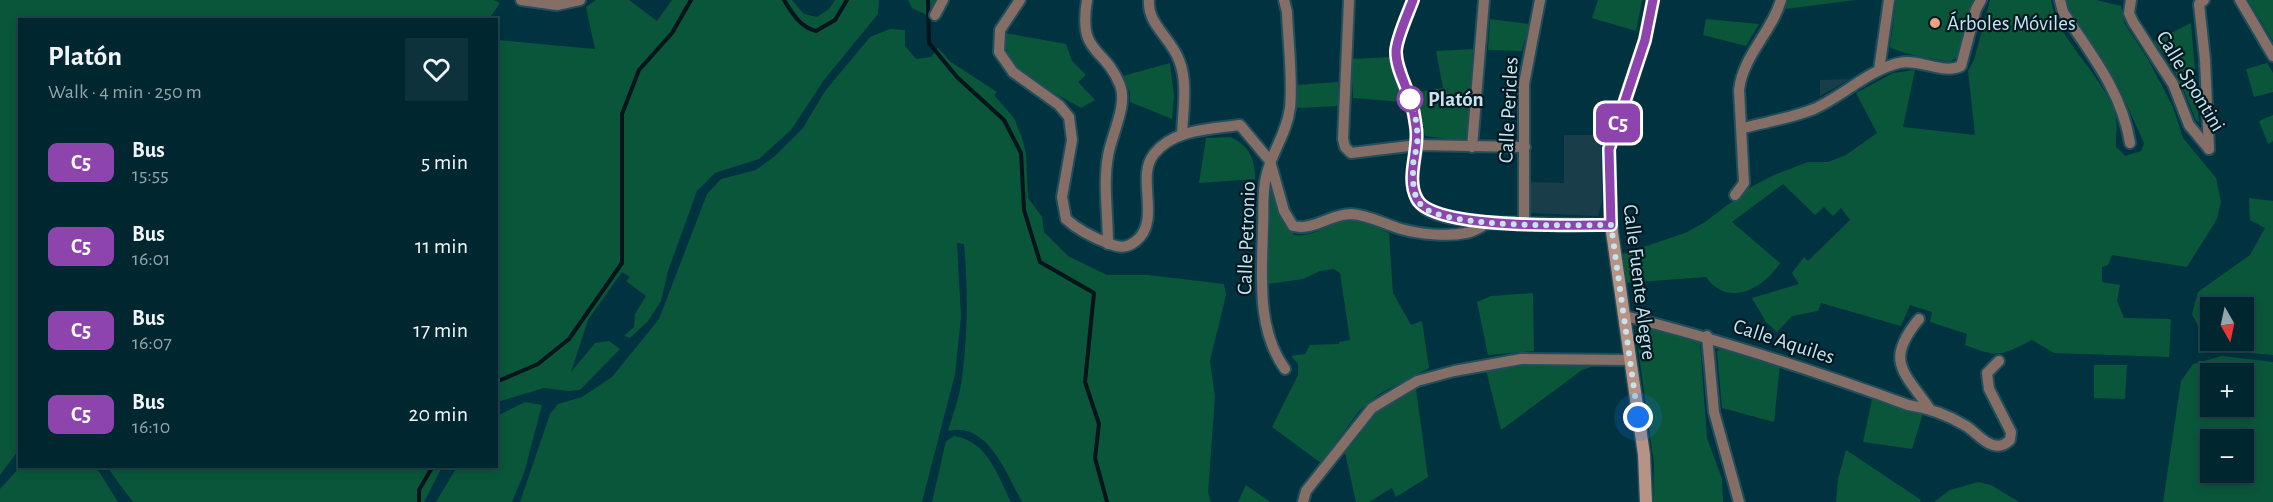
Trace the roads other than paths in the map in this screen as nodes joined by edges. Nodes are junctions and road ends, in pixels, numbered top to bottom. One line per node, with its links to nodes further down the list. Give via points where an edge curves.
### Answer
1 (520, 0): 2 (street, via 557,5)
2 (580, 0)
3 (943, 0): 20 (street)
4 (1020, 0): 34 (street, via 1000,30 999,52 1013,72 1059,105 1069,117 1072,140 1062,197 1066,219)
5 (1087, 0): 34 (street, via 1083,24 1087,38 1113,72 1122,93 1106,176)
6 (1149, 0): 24 (street, via 1148,13 1179,60 1183,82)
7 (1284, 0): 29 (street, Calle Petronio, via 1290,108 1281,143)
8 (1349, 0): 26 (street, via 1345,147 1351,153)
9 (1413, 0): 26 (street, via 1396,52 1412,104)
10 (1484, 0): 27 (street)
11 (1540, 0): 28 (street, Calle Pericles, via 1524,84)
12 (1653, 0): 33 (street, Calle Fuente Alegre, via 1645,40 1609,149)
13 (1781, 0): 23 (street, via 1741,75)
14 (1889, 0): 22 (street)
15 (1981, 0): 22 (street, via 1961,66 1954,70 1899,62)
16 (2060, 0): 25 (street, via 2063,12 2112,86 2126,118)
17 (2131, 0): 18 (street, Calle Spontini, via 2129,13 2133,22 2173,84 2189,124 2209,149 2199,17 2199,4)
18 (2204, 0)
19 (2240, 0): 21 (street)
20 (935, 15)
21 (2273, 56)
22 (1879, 70): 23 (street, via 1814,109)
23 (1743, 128): 30 (street, via 1744,183)
24 (1182, 134): 29 (street, via 1240,125); 34 (street, via 1159,148 1148,166 1149,208 1143,235 1129,246)
25 (2130, 143)
26 (1417, 145): 27 (street); 32 (street, via 1413,183 1422,207)
27 (1472, 147): 28 (street)
28 (1525, 147): 31 (street, Calle Pericles)
29 (1270, 161): 32 (street, via 1284,211 1293,226 1312,226 1351,214 1402,230 1433,234 1467,233); 40 (street, Calle Petronio, via 1264,192 1265,323)
30 (1735, 195)
31 (1524, 223): 32 (street); 33 (street)
32 (1488, 224)
33 (1611, 225): 35 (street, Calle Fuente Alegre)
34 (1108, 243)
35 (1625, 316): 37 (street, Calle Aquiles); 38 (street, Calle Fuente Alegre)
36 (1919, 319): 41 (street, Calle Aquiles, via 1907,334 1899,358 1903,374)
37 (1707, 336): 41 (street, Calle Aquiles, via 1908,405); 44 (street, via 1714,412)
38 (1630, 360): 42 (street, via 1521,359 1418,381 1372,408 1306,491); 43 (street, Calle Fuente Alegre, via 1644,455)
39 (1999, 361): 41 (street, Calle Aquiles, via 1987,373 1989,389 2011,432 2005,445 1995,446 1982,440 1967,427)
40 (1285, 369)
41 (1929, 408)
42 (1303, 502)
43 (1646, 502)
44 (1739, 502)

